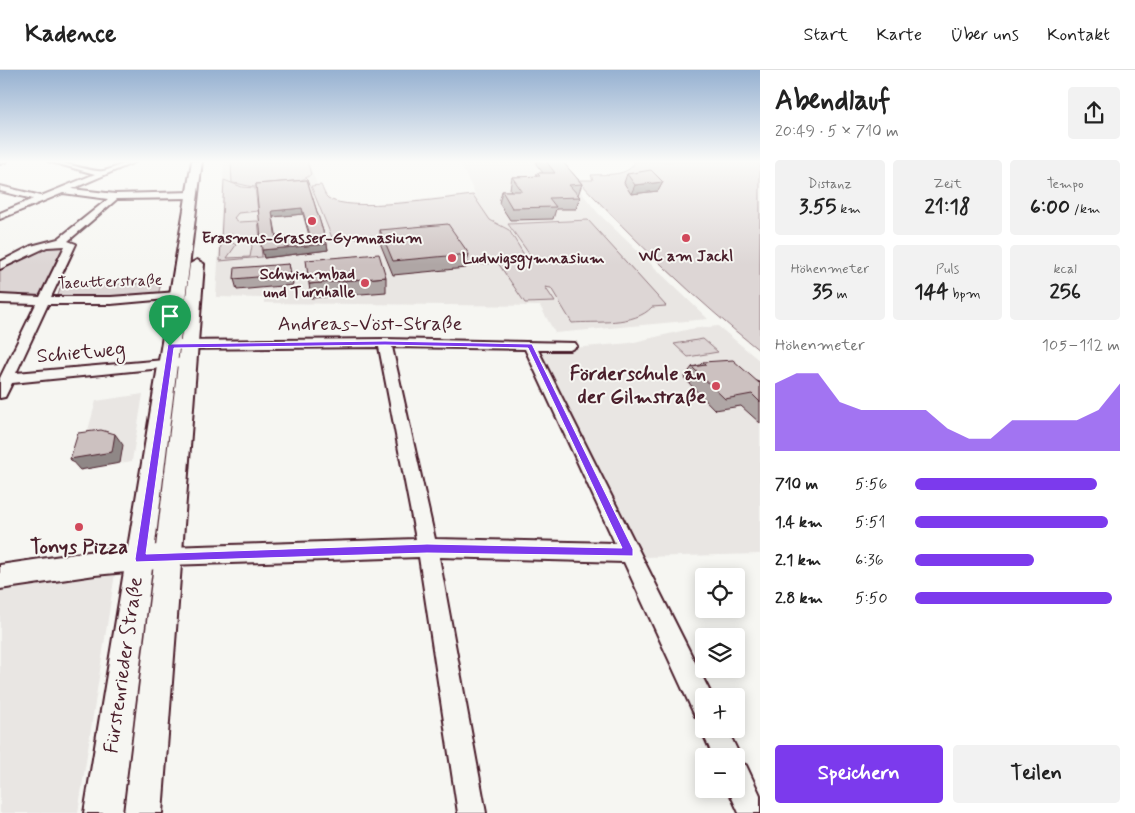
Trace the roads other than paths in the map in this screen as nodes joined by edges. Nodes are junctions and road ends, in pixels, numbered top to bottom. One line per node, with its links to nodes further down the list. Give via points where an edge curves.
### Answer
1 (192, 195): 12 (main road, Fürstenrieder Straße)
2 (29, 196): 8 (street)
3 (51, 196): 8 (street)
4 (104, 196): 7 (street)
5 (166, 196): 7 (street)
6 (203, 196): 18 (main road, Fürstenrieder Straße)
7 (115, 197): 10 (street)
8 (41, 199): 9 (street)
9 (0, 216)
10 (62, 241): 11 (street, via 46,244); 14 (street, via 71,244)
11 (0, 266)
12 (178, 295): 14 (street, Taeutterstraße, via 128,300); 18 (main road, Fürstenrieder Straße)
13 (0, 299): 14 (street, Taeutterstraße)
14 (44, 301): 19 (street)
15 (385, 343): 16 (street, Andreas-Vöst-Straße); 18 (street, Andreas-Vöst-Straße); 21 (street)
16 (530, 346): 17 (street, Andreas-Vöst-Straße); 22 (street)
17 (570, 346)
18 (179, 354): 19 (street, Schietweg); 23 (main road, Fürstenrieder Straße)
19 (7, 380): 20 (street)
20 (0, 393)
21 (427, 548): 22 (street); 23 (street); 29 (street)
22 (630, 552): 25 (street)
23 (154, 558): 24 (street); 27 (main road, Fürstenrieder Straße); 28 (main road, Fürstenrieder Straße)
24 (0, 577)
25 (695, 688)
26 (745, 794): 30 (street)
27 (103, 813)
28 (144, 813)
29 (472, 813)
30 (754, 813)

